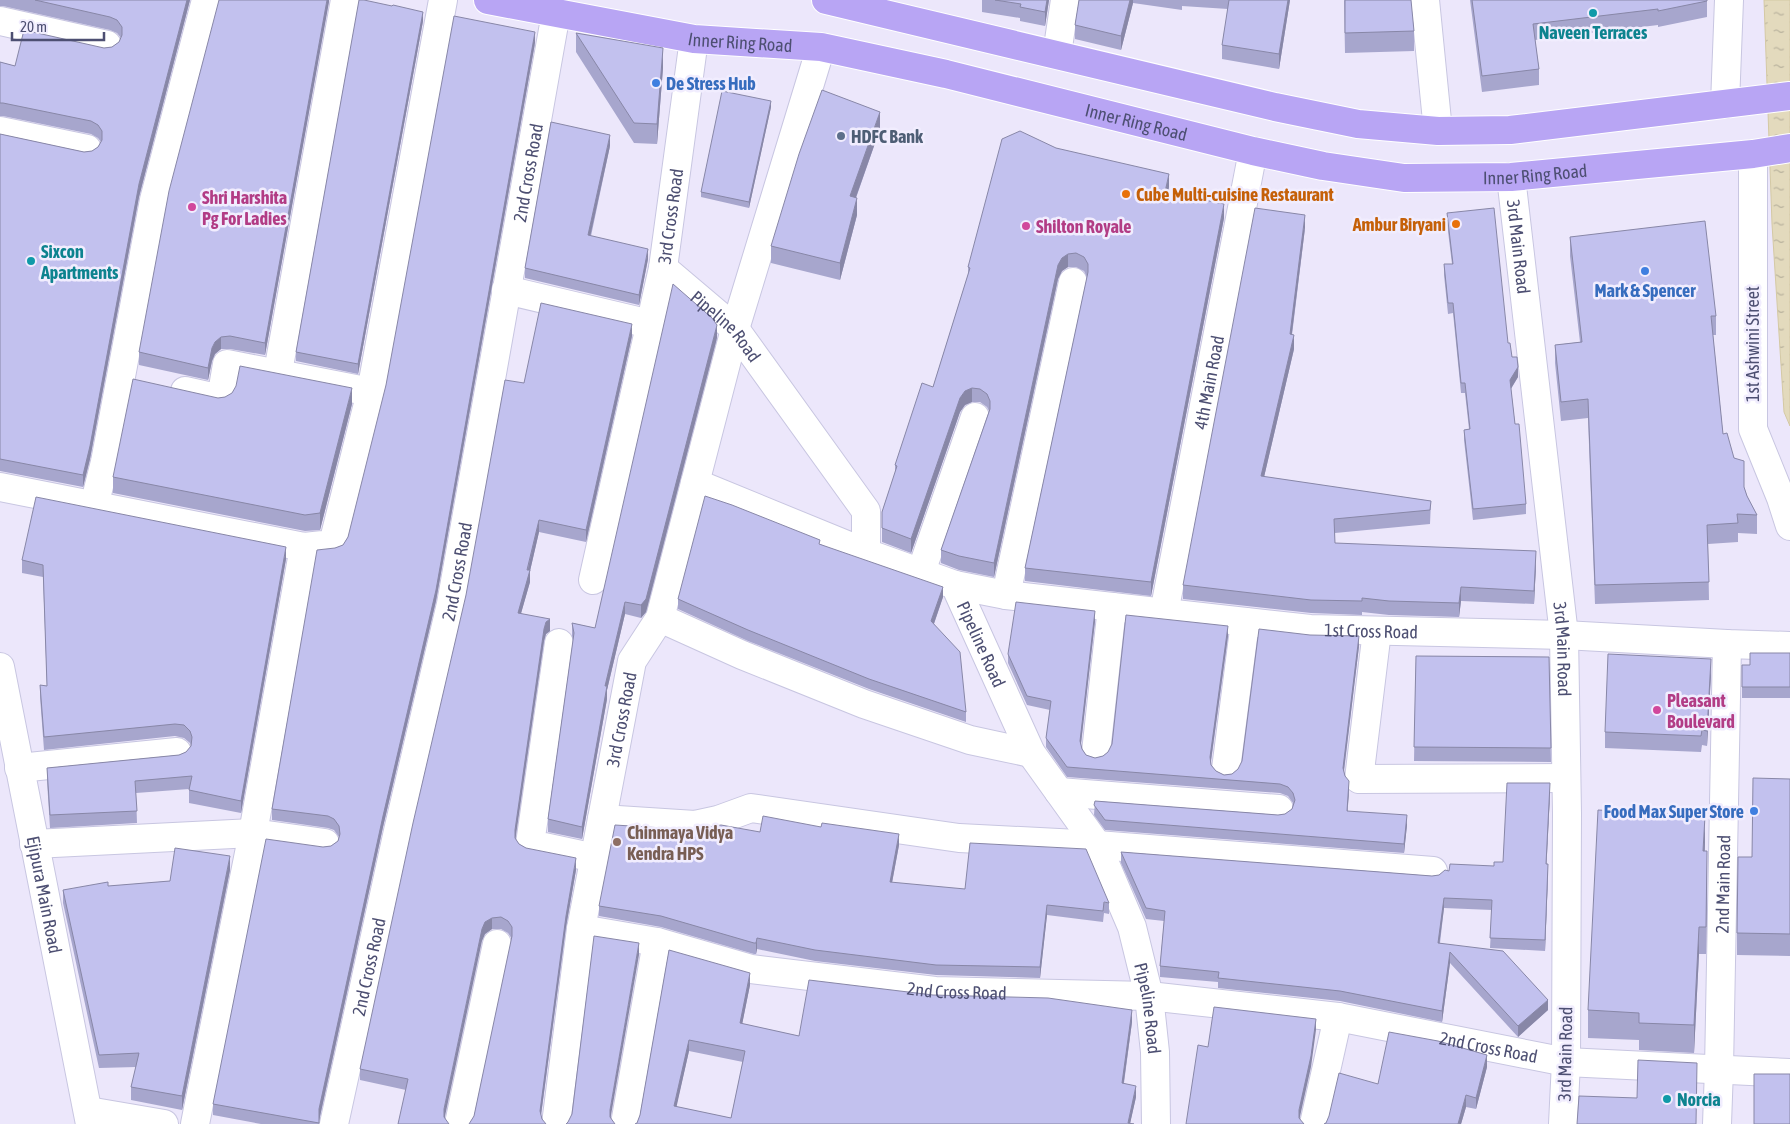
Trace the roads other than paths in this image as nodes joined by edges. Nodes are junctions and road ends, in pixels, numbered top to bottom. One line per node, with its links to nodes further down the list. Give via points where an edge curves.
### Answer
1 (206, 0): 30 (street, via 154,200)
2 (345, 0): 29 (street)
3 (443, 0): 31 (street)
4 (488, 0): 9 (main road, Inner Ring Road)
5 (826, 0): 14 (main road)
6 (1065, 0): 14 (street)
7 (1425, 0): 18 (street)
8 (1729, 0): 16 (street)
9 (556, 13): 11 (main road, Inner Ring Road); 26 (street, 2nd Cross Road)
10 (0, 21): 12 (street)
11 (694, 38): 13 (main road, Inner Ring Road); 24 (street, 3rd Cross Road)
12 (107, 45)
13 (821, 47): 21 (main road, Inner Ring Road, via 946,74); 28 (street, 3rd Cross Road)
14 (1057, 54): 18 (main road, via 1358,124)
15 (1782, 98): 16 (main road)
16 (1725, 104): 18 (main road, via 1510,130)
17 (0, 131): 20 (street)
18 (1438, 131)
19 (1790, 148): 22 (main road, Inner Ring Road)
20 (87, 149)
21 (1253, 151): 23 (main road, Inner Ring Road, via 1404,178); 44 (street, 4th Main Road)
22 (1753, 154): 23 (main road, Inner Ring Road); 36 (street, 1st Ashwini Street, via 1753,430)
23 (1511, 177): 48 (street, 3rd Main Road)
24 (663, 268): 27 (street, 3rd Cross Road); 28 (street, Pipeline Road)
25 (1073, 282): 42 (street)
26 (506, 290): 27 (street); 79 (street, 2nd Cross Road, via 451,604)
27 (650, 324): 40 (street, 3rd Cross Road)
28 (735, 329): 33 (street, 3rd Cross Road); 38 (street, Pipeline Road, via 866,511)
29 (278, 372): 30 (street, via 228,364 220,399); 31 (street)
30 (120, 377): 35 (street)
31 (371, 392): 37 (street, via 333,544)
32 (975, 417): 39 (street)
33 (694, 483): 38 (street); 45 (street, 3rd Cross Road)
34 (0, 487): 35 (street)
35 (94, 506): 37 (street)
36 (1790, 526)
37 (304, 548): 62 (street)
38 (866, 553): 39 (street, Pipeline Road)
39 (920, 572): 41 (street, Pipeline Road)
40 (593, 580)
41 (955, 585): 42 (street, 1st Cross Road); 55 (street, Pipeline Road)
42 (1006, 595): 43 (street, 1st Cross Road)
43 (1112, 607): 44 (street, 1st Cross Road); 54 (street)
44 (1164, 613): 46 (street, 1st Cross Road)
45 (660, 618): 55 (street, via 864,704 970,740); 61 (street, 3rd Cross Road, via 632,661)
46 (1245, 622): 47 (street, 1st Cross Road, via 1310,629); 57 (street)
47 (1378, 631): 48 (street, 1st Cross Road); 58 (street, via 1359,779)
48 (1564, 635): 50 (street, 1st Cross Road); 58 (street, 3rd Main Road)
49 (559, 643): 66 (street, via 530,844)
50 (1727, 644): 51 (street, 1st Cross Road); 74 (street, 2nd Main Road)
51 (1790, 646)
52 (0, 667): 56 (street, Ejipura Main Road)
53 (177, 752): 56 (street)
54 (1096, 752)
55 (1031, 753): 59 (street, Pipeline Road)
56 (19, 768): 64 (street, Ejipura Main Road)
57 (1226, 769)
58 (1566, 778): 73 (street, 3rd Main Road)
59 (1059, 792): 60 (street); 65 (street, Pipeline Road)
60 (1279, 809)
61 (602, 819): 65 (street, via 695,825 751,808 959,838); 66 (street, 3rd Cross Road)
62 (253, 833): 63 (street); 64 (street); 78 (street)
63 (326, 843)
64 (34, 844): 76 (street, Ejipura Main Road)
65 (1097, 845): 67 (street); 71 (street, Pipeline Road, via 1132,927)
66 (595, 858): 68 (street, 3rd Cross Road)
67 (1433, 871)
68 (581, 929): 69 (street, 2nd Cross Road); 81 (street, 3rd Cross Road)
69 (657, 942): 71 (street, 2nd Cross Road, via 751,969 935,991); 82 (street)
70 (497, 944): 80 (street)
71 (1150, 996): 72 (street, 2nd Cross Road); 83 (street, Pipeline Road)
72 (1338, 1017): 73 (street, 2nd Cross Road); 84 (street)
73 (1566, 1062): 74 (street, 2nd Cross Road); 85 (street, 3rd Main Road)
74 (1719, 1069): 75 (street, 2nd Cross Road); 86 (street, 2nd Main Road)
75 (1790, 1073)
76 (89, 1117): 77 (street)
77 (164, 1124)
78 (195, 1124)
79 (334, 1124)
80 (459, 1124)
81 (556, 1124)
82 (625, 1124)
83 (1156, 1124)
84 (1314, 1124)
85 (1563, 1124)
86 (1717, 1124)

